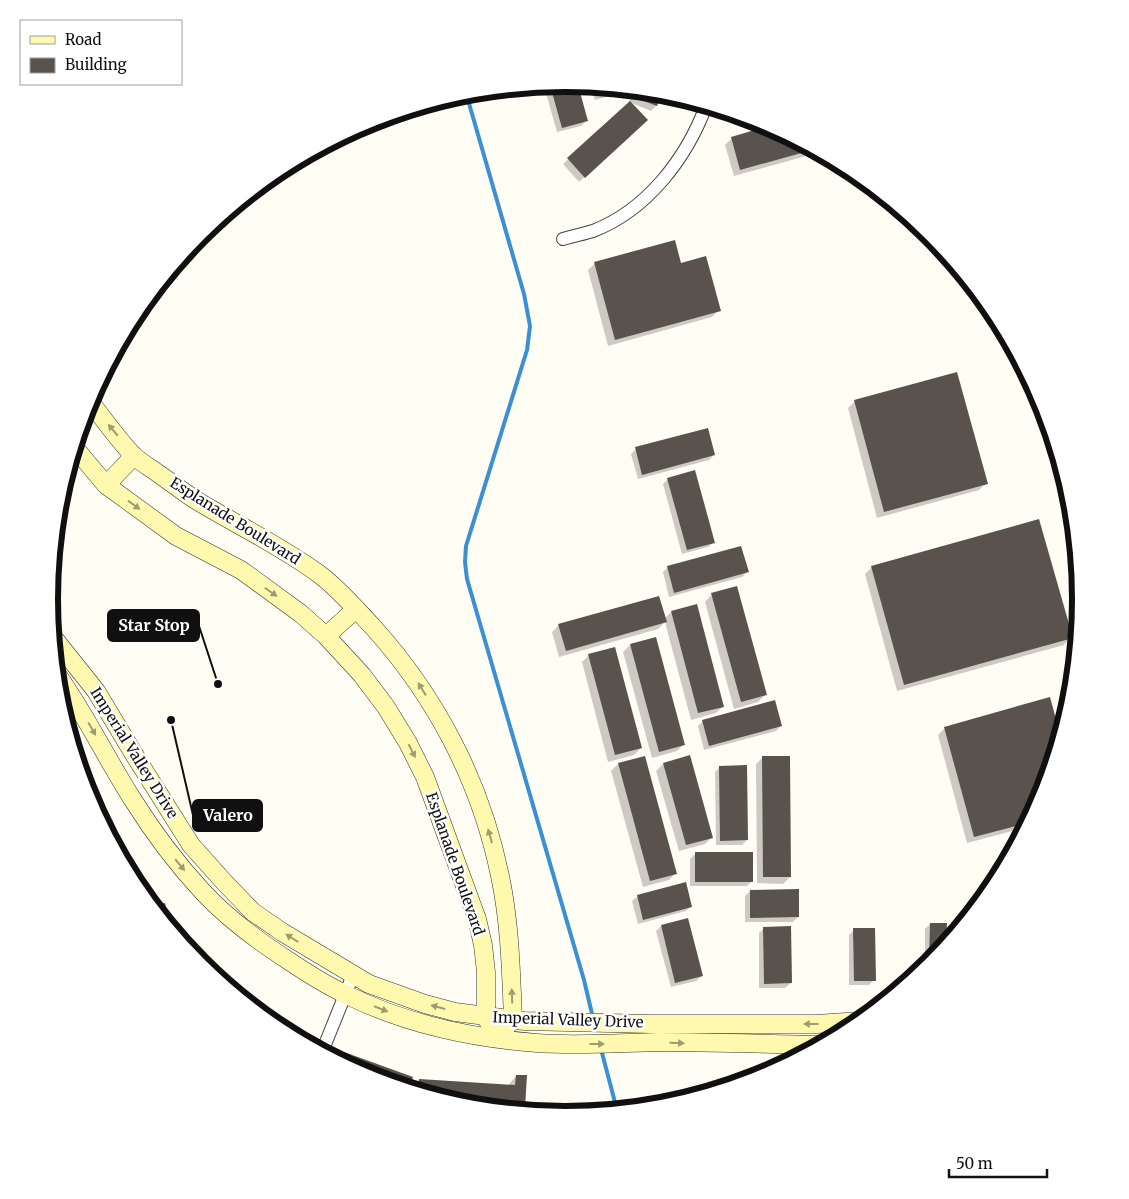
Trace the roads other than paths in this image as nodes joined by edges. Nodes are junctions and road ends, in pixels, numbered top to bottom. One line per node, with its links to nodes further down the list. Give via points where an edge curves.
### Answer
1 (704, 112): 2 (street, via 666,179 626,213 593,230)
2 (563, 239)
3 (95, 408): 5 (main road, Esplanade Boulevard, one-way to 3)
4 (79, 453): 6 (main road, Esplanade Boulevard)
5 (134, 456): 6 (main road); 7 (main road, Esplanade Boulevard, via 197,501 320,575)
6 (106, 485): 8 (main road, Esplanade Boulevard, one-way to 8, via 176,536 241,570)
7 (356, 609): 8 (main road); 18 (main road, Esplanade Boulevard, one-way to 7, via 510,950 500,877 474,789 442,720 416,679)
8 (326, 636): 17 (main road, Esplanade Boulevard, one-way to 17, via 386,707 425,778 481,936 486,972)
9 (60, 648): 11 (main road, Imperial Valley Drive, via 96,691)
10 (65, 686): 12 (main road, Imperial Valley Drive, one-way to 12)
11 (124, 739): 12 (main road); 13 (main road, Imperial Valley Drive, via 191,845)
12 (104, 749): 14 (main road, Imperial Valley Drive, one-way to 14, via 133,800 168,851 203,892)
13 (260, 916): 14 (main road); 15 (main road, Imperial Valley Drive, one-way to 13)
14 (248, 933): 16 (main road, Imperial Valley Drive)
15 (354, 975): 16 (street); 17 (main road, Imperial Valley Drive, one-way to 15, via 425,1004 369,984)
16 (345, 995): 20 (main road, Imperial Valley Drive, one-way to 20, via 405,1018); 22 (street)
17 (486, 1017): 18 (main road, Imperial Valley Drive); 20 (main road, Esplanade Boulevard)
18 (513, 1019): 19 (main road, Imperial Valley Drive, one-way to 18, via 568,1023); 20 (main road)
19 (844, 1022)
20 (496, 1039): 21 (main road, Imperial Valley Drive, one-way to 21, via 565,1044)
21 (807, 1045)
22 (324, 1046)

